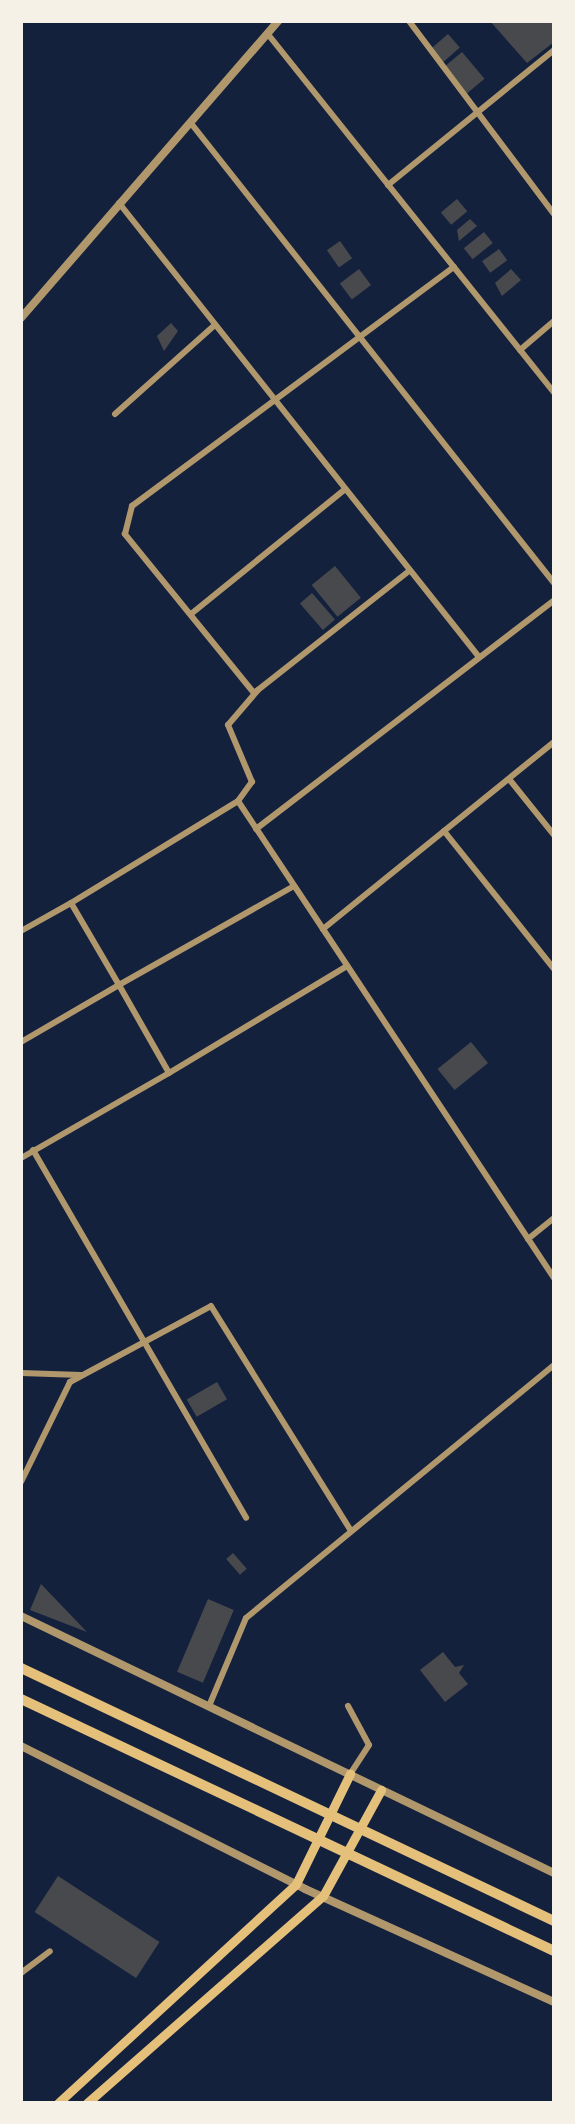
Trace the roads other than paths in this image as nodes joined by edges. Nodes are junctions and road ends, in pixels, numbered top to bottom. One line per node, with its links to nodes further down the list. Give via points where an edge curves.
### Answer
1 (278, 21): 3 (street)
2 (409, 21): 5 (street)
3 (267, 33): 6 (street); 7 (street)
4 (554, 50): 5 (street)
5 (475, 114): 7 (street); 9 (street)
6 (190, 122): 8 (street); 14 (street)
7 (388, 185): 10 (street)
8 (120, 203): 11 (street); 13 (street)
9 (554, 214)
10 (454, 267): 14 (street); 15 (street)
11 (21, 318)
12 (554, 321): 15 (street)
13 (215, 325): 17 (street); 18 (street)
14 (360, 334): 17 (street); 21 (street)
15 (520, 350): 16 (street)
16 (554, 393)
17 (277, 401): 19 (street); 23 (street, via 132,506 125,534)
18 (115, 414)
19 (343, 491): 20 (street); 23 (street)
20 (409, 571): 24 (street); 25 (street)
21 (554, 583)
22 (554, 600): 24 (street)
23 (191, 614): 25 (street, via 254,693)
24 (480, 657): 29 (street)
25 (258, 690): 28 (street, via 228,725 252,782)
26 (554, 742): 27 (street)
27 (509, 779): 30 (street); 31 (street)
28 (237, 801): 29 (street); 33 (street)
29 (256, 829): 32 (street)
30 (444, 831): 34 (street); 37 (street)
31 (554, 835)
32 (294, 886): 34 (street); 38 (street)
33 (71, 903): 35 (street); 38 (street)
34 (323, 929): 36 (street)
35 (21, 931)
36 (347, 967): 40 (street); 44 (street)
37 (554, 970)
38 (119, 985): 39 (street); 40 (street)
39 (21, 1042)
40 (169, 1073): 41 (street)
41 (33, 1150): 42 (street); 46 (street)
42 (21, 1158)
43 (554, 1219): 44 (street)
44 (528, 1239): 45 (street)
45 (554, 1278)
46 (147, 1340): 49 (street); 51 (street); 52 (street, via 211,1306)
47 (554, 1365): 52 (street)
48 (21, 1373): 49 (street)
49 (82, 1376): 50 (street, via 70,1382)
50 (21, 1482)
51 (246, 1518)
52 (351, 1531): 56 (street, via 246,1618)
53 (21, 1616): 56 (street)
54 (21, 1668): 64 (highway)
55 (21, 1699): 66 (highway)
56 (209, 1706): 59 (street)
57 (348, 1706): 59 (street, via 369,1745)
58 (21, 1746): 62 (street)
59 (350, 1774): 60 (street); 62 (main road)
60 (382, 1790): 61 (street); 63 (main road)
61 (554, 1873)
62 (296, 1884): 63 (street); 69 (main road)
63 (323, 1896): 68 (street); 70 (main road)
64 (554, 1921)
65 (50, 1951): 67 (street)
66 (554, 1951)
67 (21, 1973)
68 (554, 2002)
69 (58, 2103)
70 (87, 2103)

